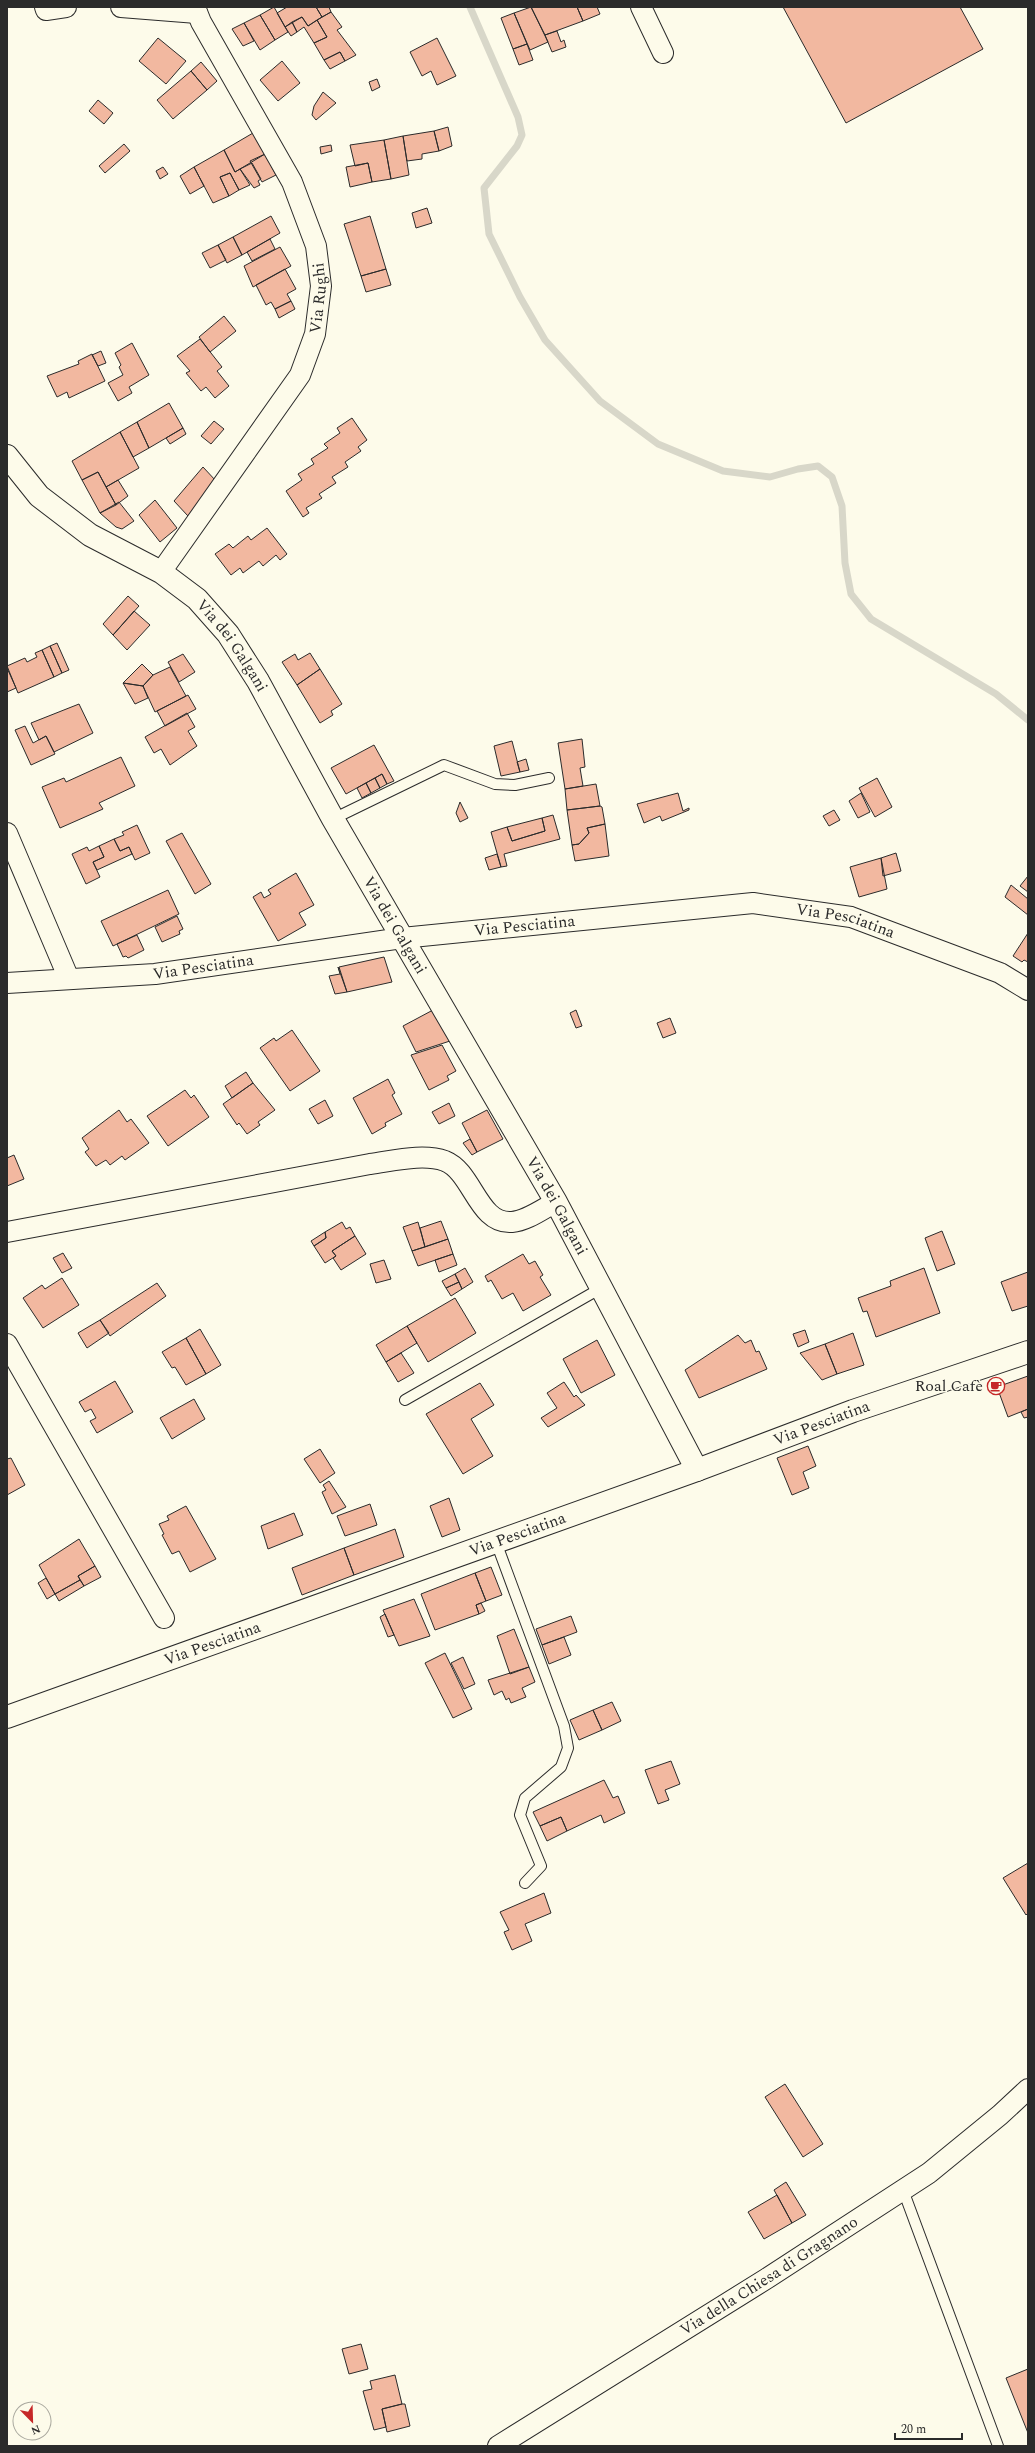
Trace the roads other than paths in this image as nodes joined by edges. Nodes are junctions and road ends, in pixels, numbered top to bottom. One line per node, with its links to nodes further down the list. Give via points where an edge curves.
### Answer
1 (45, 7): 2 (street, via 46,10)
2 (66, 7)
3 (121, 7): 5 (street)
4 (641, 7): 6 (street)
5 (196, 10): 8 (street, Via Rughi, via 292,182 316,246 321,286 315,334 300,375)
6 (663, 53)
7 (7, 456): 8 (street, Via dei Galgani, via 39,496 90,535)
8 (161, 572): 10 (street, Via dei Galgani, via 197,599 228,634 258,681)
9 (549, 778): 10 (lane, via 514,786 495,784 444,765)
10 (333, 819): 12 (street, Via dei Galgani)
11 (7, 833): 13 (street)
12 (402, 938): 13 (street, Via Pesciatina, via 155,974); 15 (street, Via Pesciatina, via 753,903 851,917 1000,973); 16 (street, Via dei Galgani)
13 (69, 979): 14 (street, Via Pesciatina)
14 (7, 983)
15 (1028, 990)
16 (556, 1202): 17 (street, via 512,1222 496,1219 485,1208 461,1173 446,1162 429,1158 370,1164); 18 (street, Via dei Galgani)
17 (7, 1232)
18 (603, 1287): 21 (lane); 22 (street, Via dei Galgani)
19 (7, 1344): 24 (street)
20 (1028, 1352): 22 (street, Via Pesciatina, via 853,1411)
21 (405, 1400)
22 (698, 1470): 23 (street, Via Pesciatina)
23 (496, 1542): 25 (street, Via Pesciatina); 26 (lane, via 564,1726 568,1748 561,1767 525,1798 520,1815 540,1866)
24 (164, 1618)
25 (7, 1717)
26 (525, 1883)
27 (1028, 2089): 28 (street, Via della Chiesa di Gragnano, via 1000,2115)
28 (903, 2190): 29 (street, Via della Chiesa di Gragnano, via 766,2279); 30 (lane)
29 (498, 2446)
30 (998, 2446)

